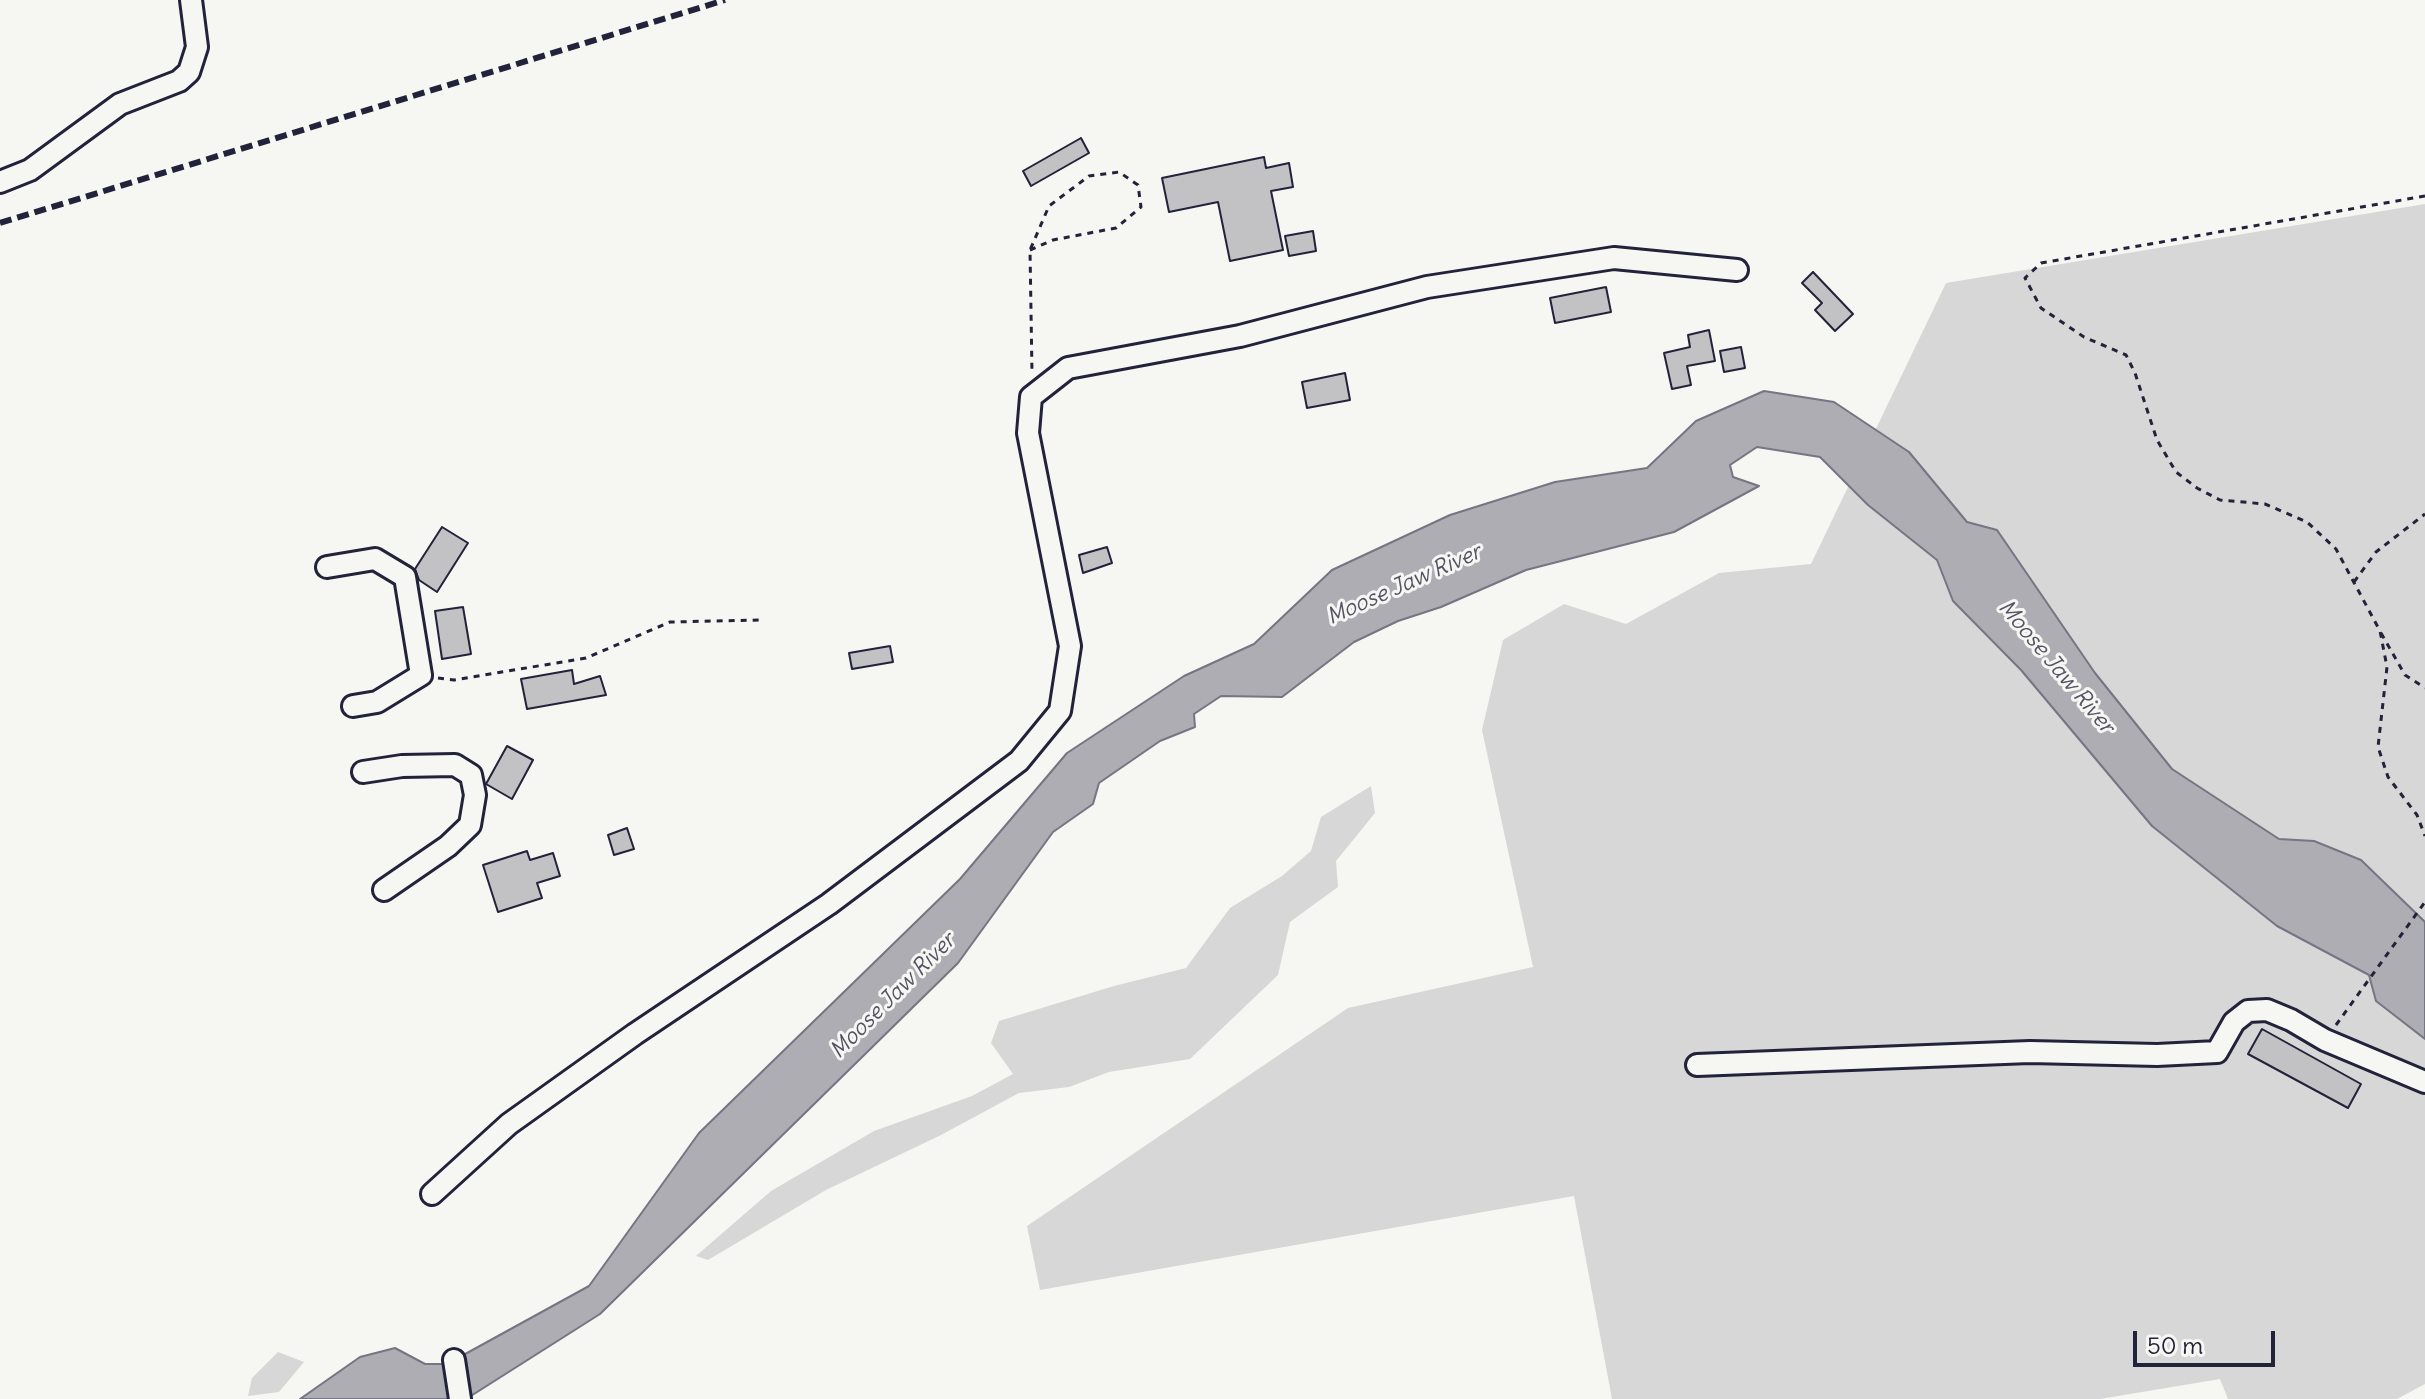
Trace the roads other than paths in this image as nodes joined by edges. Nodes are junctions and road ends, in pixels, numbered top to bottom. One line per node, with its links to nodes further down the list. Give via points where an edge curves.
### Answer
1 (191, 0): 2 (street, via 197,47 189,72 120,104 30,170)
2 (0, 182)
3 (1737, 270): 10 (street, via 1614,258 1427,287 1240,336 1068,368 1031,397 1028,433 1070,646 1060,711 1019,761 829,904 509,1124)
4 (327, 567): 5 (street, via 375,559 405,577 421,675 377,702)
5 (353, 706)
6 (363, 772): 7 (street, via 455,765 471,775 475,795 470,825)
7 (384, 890)
8 (1697, 1065): 9 (street, via 2030,1052 2217,1052 2241,1016 2267,1010)
9 (2425, 1082)
10 (432, 1194)
11 (454, 1360): 12 (street)
12 (460, 1399)

